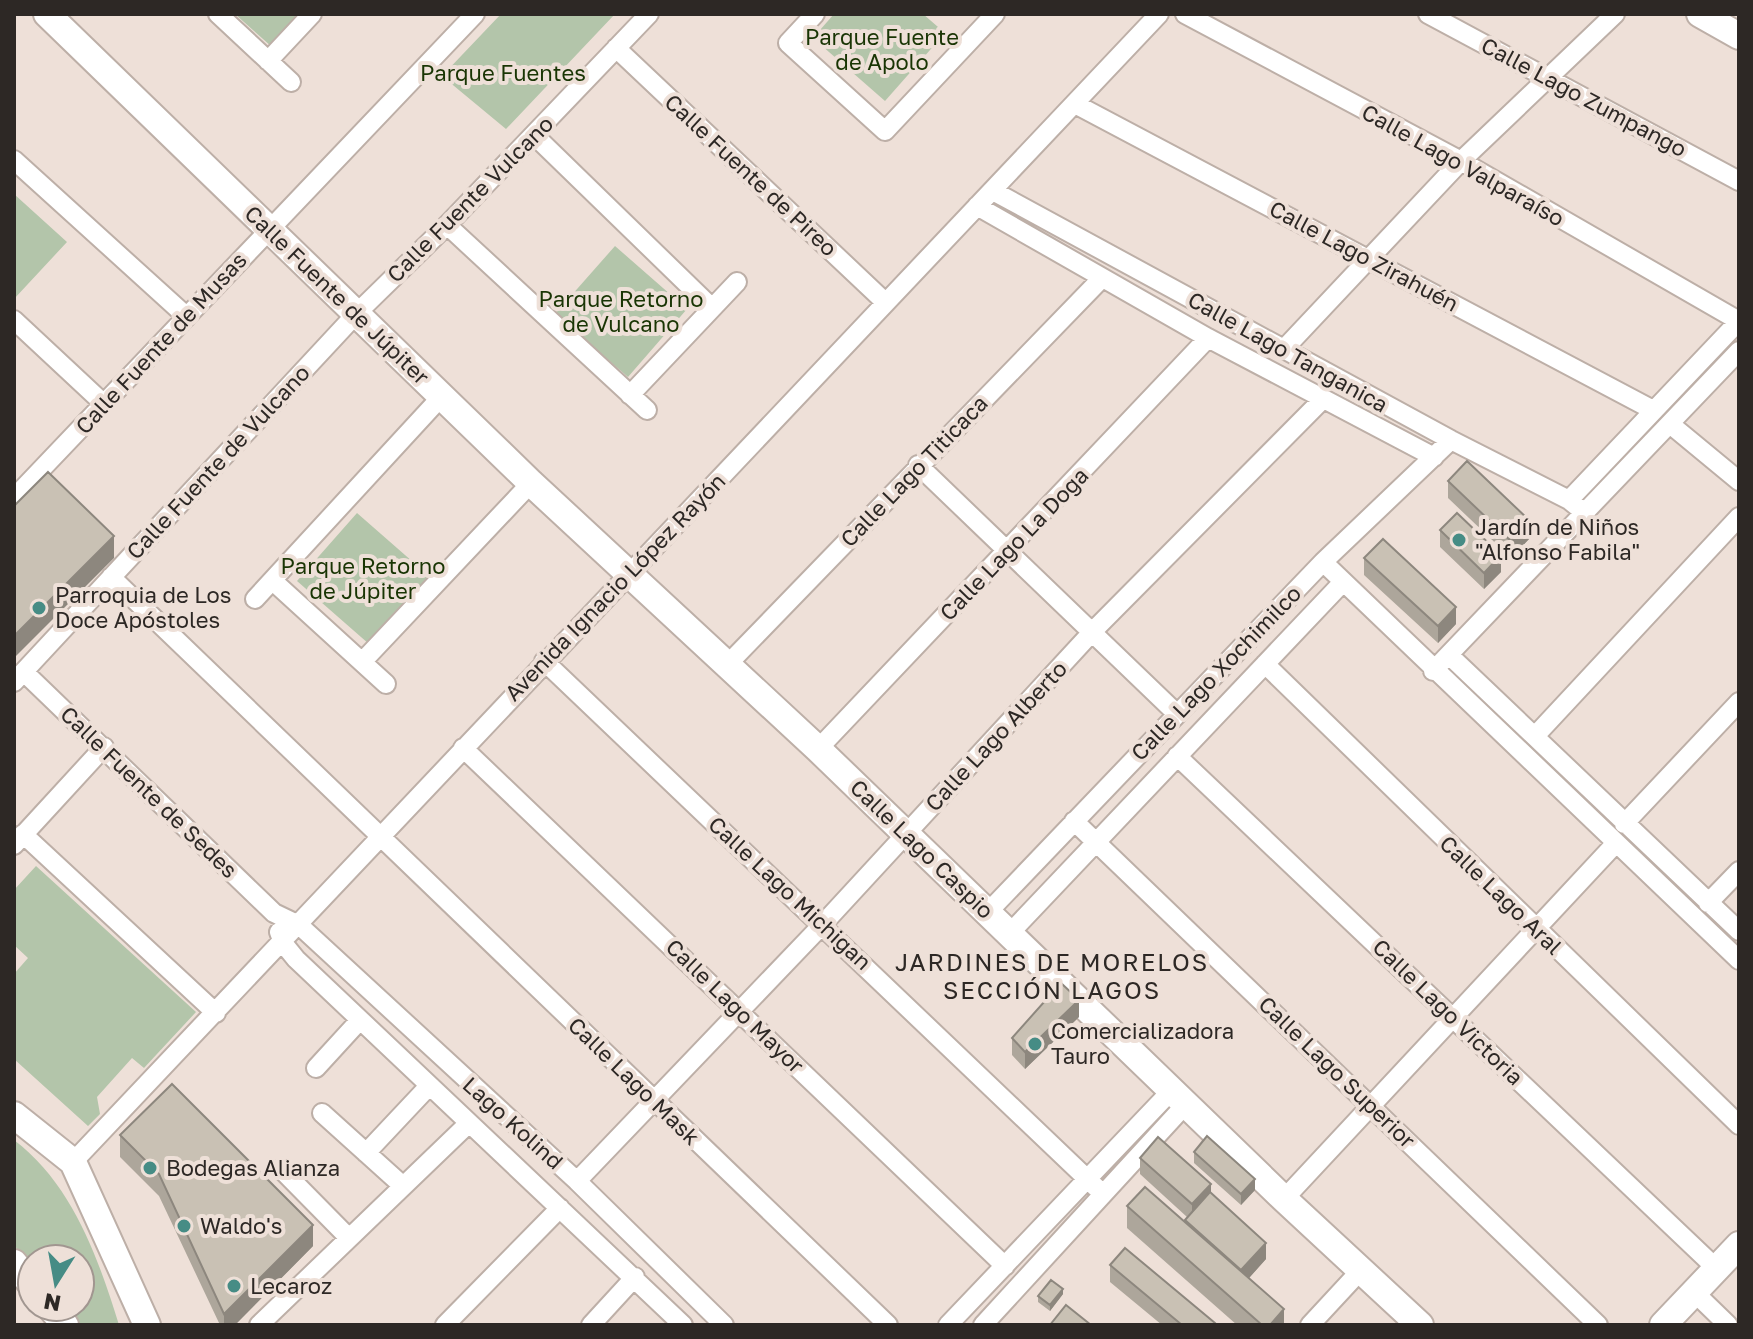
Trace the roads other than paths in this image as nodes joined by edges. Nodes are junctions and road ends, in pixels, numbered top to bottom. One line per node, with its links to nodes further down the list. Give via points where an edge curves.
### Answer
1 (47, 14): 26 (street, Calle Fuente de Júpiter)
2 (218, 14): 15 (street)
3 (312, 14): 15 (street)
4 (475, 14): 26 (street, Calle Fuente de Musas)
5 (649, 14): 14 (street, Calle Fuente Vulcano)
6 (815, 14): 7 (street, via 788,43 885,131)
7 (995, 14)
8 (1159, 14): 18 (street, Avenida Ignacio López Rayón)
9 (1185, 14): 21 (street, Calle Lago Valparaíso)
10 (1428, 14): 16 (street, Calle Lago Zumpango)
11 (1615, 14): 16 (street)
12 (1700, 14): 13 (street)
13 (1739, 36)
14 (616, 48): 19 (street, Calle Fuente Vulcano); 30 (street, Calle Fuente de Pireo)
15 (268, 61): 17 (street)
16 (1550, 78): 21 (street); 22 (street, Calle Lago Zumpango)
17 (291, 82)
18 (1075, 104): 23 (street, Avenida Ignacio López Rayón); 27 (street, Calle Lago Zirahuén)
19 (534, 135): 25 (street, Calle Fuente Vulcano); 32 (street)
20 (14, 160): 34 (street)
21 (1461, 161): 27 (street); 36 (street, Calle Lago Valparaíso)
22 (1739, 181)
23 (993, 191): 24 (street, Avenida Ignacio López Rayón); 31 (street, Calle Lago Tanganica)
24 (977, 206): 28 (street, Calle Lago Tanganica); 30 (street, Avenida Ignacio López Rayón)
25 (447, 225): 33 (street, Calle Fuente Vulcano); 41 (street)
26 (268, 230): 33 (street, Calle Fuente de Júpiter); 34 (street, Calle Fuente de Musas)
27 (1369, 257): 39 (street); 46 (street, Calle Lago Zirahuén)
28 (1102, 278): 37 (street, Calle Lago Tanganica); 50 (street, Calle Lago Titicaca)
29 (737, 282): 32 (street)
30 (885, 302): 59 (street, Avenida Ignacio López Rayón)
31 (1197, 302): 37 (street); 39 (street, Calle Lago Tanganica)
32 (712, 308): 41 (street)
33 (357, 313): 42 (street, Calle Fuente de Júpiter); 60 (street, Calle Fuente de Vulcano)
34 (186, 316): 44 (street, Calle Fuente de Musas)
35 (14, 320): 44 (street)
36 (1739, 321): 46 (street)
37 (1182, 322): 38 (street, Calle Lago Tanganica)
38 (1208, 338): 43 (street, Calle Lago Tanganica); 57 (street, Calle Lago La Doga)
39 (1284, 349): 48 (street, Calle Lago Tanganica)
40 (1739, 351): 47 (street)
41 (630, 395): 45 (street)
42 (442, 396): 52 (street, Calle Fuente de Júpiter); 61 (street)
43 (1322, 400): 49 (street, Calle Lago Tanganica); 64 (street, Calle Lago Alberto)
44 (103, 403): 53 (street, Calle Fuente de Musas)
45 (647, 410)
46 (1653, 410): 54 (street)
47 (1670, 424): 51 (street); 55 (street)
48 (1451, 440): 49 (street, Calle Lago Xochimilco); 54 (street, Calle Lago Tanganica)
49 (1434, 457): 58 (street, Calle Lago Xochimilco)
50 (918, 465): 57 (street); 69 (street, Calle Lago Titicaca)
51 (1739, 481)
52 (531, 483): 59 (street, Calle Fuente de Júpiter); 67 (street)
53 (16, 494)
54 (1569, 500): 55 (street, Calle Lago Tanganica)
55 (1584, 512): 65 (street)
56 (1739, 517): 75 (street)
57 (1008, 551): 64 (street); 78 (street, Calle Lago La Doga)
58 (1323, 562): 62 (street); 74 (street, Calle Lago Xochimilco)
59 (629, 574): 66 (street, Avenida Ignacio López Rayón); 69 (street, Calle Lago Caspio)
60 (111, 577): 71 (street, Calle Fuente de Vulcano); 83 (street, Calle Lago Mask)
61 (273, 581): 63 (street); 67 (street)
62 (1343, 582): 68 (street, Calle Lago Xochimilco); 70 (street)
63 (255, 599)
64 (1094, 630): 74 (street); 82 (street, Calle Lago Alberto)
65 (1449, 655): 70 (street); 75 (street)
66 (544, 661): 77 (street, Avenida Ignacio López Rayón); 91 (street, Calle Lago Michigan)
67 (362, 662): 72 (street)
68 (1265, 664): 79 (street, Calle Lago Xochimilco); 93 (street, Calle Lago Aral)
69 (727, 665): 78 (street, Calle Lago Caspio)
70 (1433, 671): 86 (street)
71 (19, 677): 76 (street, Calle Fuente de Sedes)
72 (386, 684)
73 (1739, 702): 81 (street)
74 (1176, 713): 80 (street, Calle Lago Xochimilco)
75 (1535, 736): 81 (street)
76 (104, 747): 84 (street); 90 (street, Calle Fuente de Sedes)
77 (463, 748): 83 (street, Avenida Ignacio López Rayón); 98 (street, Calle Lago Mayor)
78 (818, 749): 82 (street, Calle Lago Caspio)
79 (1177, 756): 85 (street, Calle Lago Xochimilco); 100 (street, Calle Lago Victoria)
80 (1074, 821): 85 (street, Calle Lago Superior); 89 (street, Calle Lago Xochimilco)
81 (1624, 824): 88 (street)
82 (905, 834): 89 (street, Calle Lago Caspio); 91 (street, Calle Lago Alberto)
83 (380, 837): 92 (street, Avenida Ignacio López Rayón); 105 (street, Calle Lago Mask)
84 (19, 840): 99 (street)
85 (1096, 841): 95 (street, Calle Lago Xochimilco); 106 (street, Calle Lago Superior)
86 (1616, 843): 93 (street); 97 (street)
87 (1739, 871): 88 (street)
88 (1708, 903): 94 (street)
89 (988, 912): 95 (street, Calle Lago Caspio)
90 (274, 913): 92 (street, Calle Fuente de Sedes); 96 (street, Calle Fuente de Sedes)
91 (823, 924): 98 (street, Calle Lago Alberto); 116 (street, Calle Lago Michigan)
92 (299, 925): 96 (street, Avenida Ignacio López Rayón); 111 (street, Lago Kolind)
93 (1536, 930): 100 (street); 110 (street, Calle Lago Aral)
94 (1739, 931)
95 (1010, 933): 104 (street, Calle Lago Caspio)
96 (283, 943): 99 (street, Avenida Ignacio López Rayón); 101 (street, Lago Kolind)
97 (1739, 960)
98 (740, 1009): 105 (street, Calle Lago Alberto); 126 (street, Calle Lago Mayor)
99 (216, 1013): 113 (street, Avenida Ignacio López Rayón)
100 (1454, 1018): 106 (street); 127 (street, Calle Lago Victoria)
101 (360, 1020): 102 (street); 103 (street, Lago Kolind)
102 (316, 1068)
103 (429, 1086): 109 (street, Lago Kolind); 112 (street)
104 (1179, 1097): 116 (street); 119 (street); 120 (street, Calle Lago Caspio)
105 (653, 1099): 117 (street, Calle Lago Alberto); 137 (street, Calle Lago Mask)
106 (1372, 1105): 120 (street); 142 (street, Calle Lago Superior)
107 (322, 1113): 112 (street)
108 (14, 1115): 113 (street)
109 (468, 1124): 114 (street, Lago Kolind); 118 (street)
110 (1739, 1125)
111 (533, 1144): 114 (street); 117 (street, Lago Kolind)
112 (366, 1153): 118 (street)
113 (73, 1162): 131 (street)
114 (513, 1165): 121 (street, Lago Kolind)
115 (281, 1169): 123 (street)
116 (1088, 1179): 119 (street, Calle Lago Michigan); 122 (street)
117 (577, 1181): 136 (street, Lago Kolind)
118 (403, 1186): 123 (street)
119 (1103, 1194): 124 (street)
120 (1284, 1199): 128 (street, Calle Lago Caspio)
121 (560, 1208): 129 (street, Lago Kolind); 133 (street)
122 (1044, 1225): 124 (street); 126 (street)
123 (349, 1238): 132 (street)
124 (1061, 1240): 139 (street)
125 (1739, 1245): 127 (street)
126 (1005, 1266): 138 (street)
127 (1717, 1269): 130 (street)
128 (1361, 1270): 140 (street); 141 (street, Calle Lago Caspio)
129 (635, 1277): 134 (street); 135 (street, Lago Kolind)
130 (1694, 1292): 143 (street); 144 (street)
131 (147, 1325)
132 (259, 1325)
133 (445, 1325)
134 (591, 1325)
135 (683, 1325)
136 (724, 1325)
137 (888, 1325)
138 (948, 1325)
139 (983, 1325)
140 (1310, 1325)
141 (1420, 1325)
142 (1598, 1325)
143 (1663, 1325)
144 (1728, 1325)

